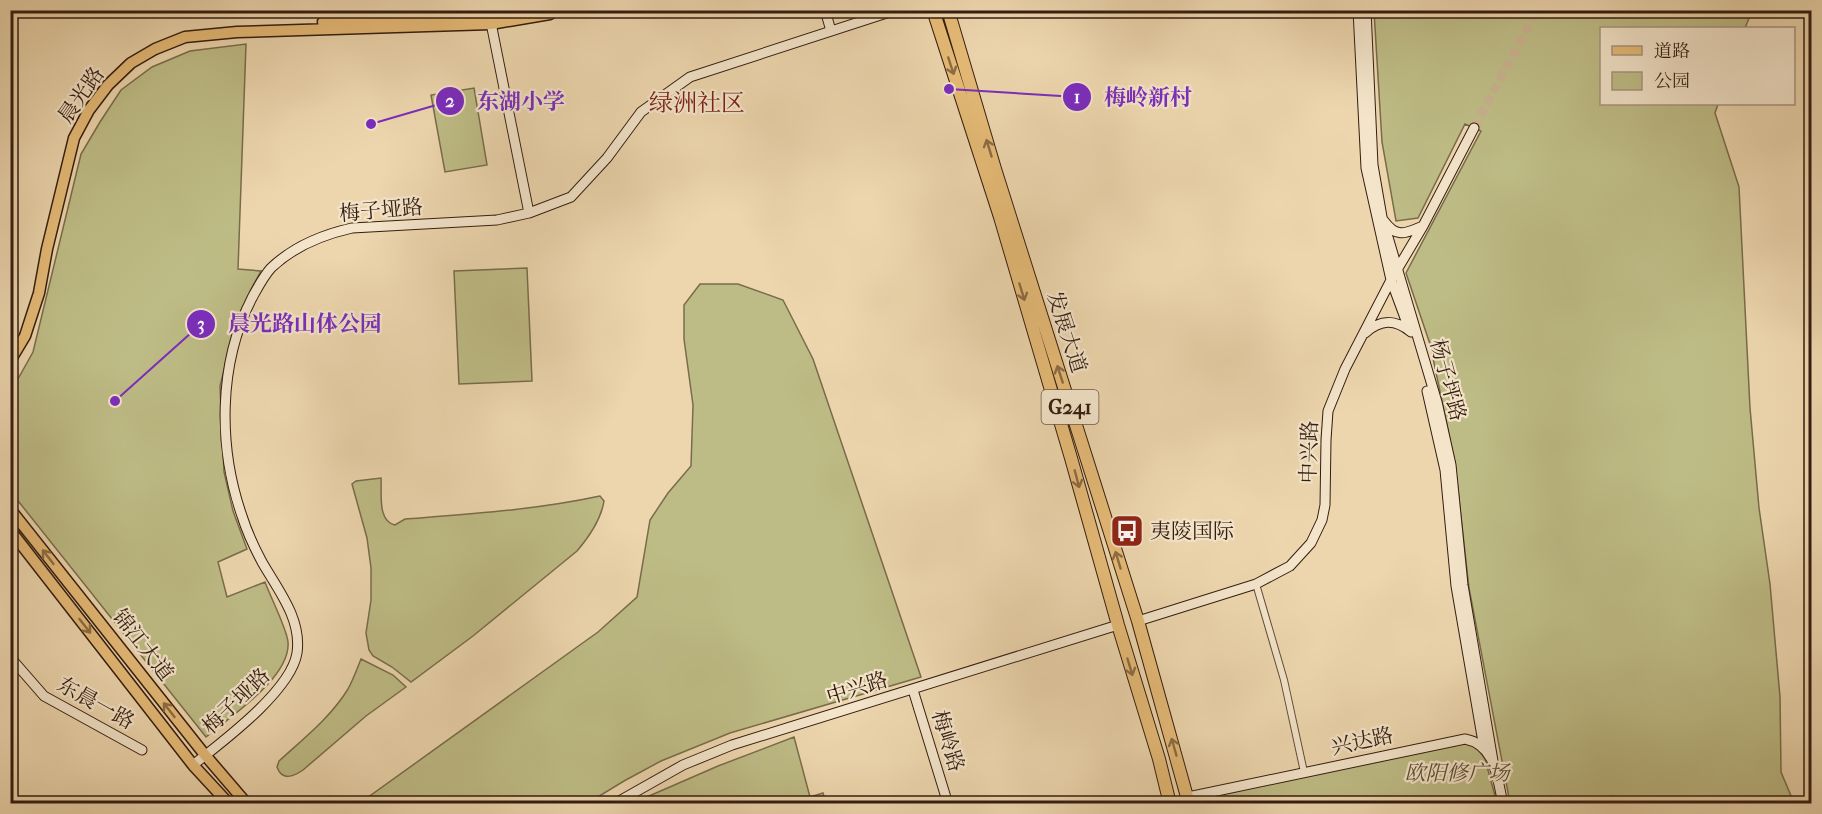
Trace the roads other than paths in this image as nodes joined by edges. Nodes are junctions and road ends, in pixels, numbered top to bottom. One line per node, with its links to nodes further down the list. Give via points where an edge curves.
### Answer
1 (530, 10): 9 (main road, 晨光路)
2 (555, 10): 9 (main road, 晨光路, via 550,14)
3 (825, 10): 10 (main road)
4 (896, 10): 10 (main road, 梅子垭路)
5 (933, 10): 25 (highway, 发展大道 / G241, one-way to 25, via 1000,217)
6 (948, 10): 24 (highway, 发展大道 / G241, one-way to 6)
7 (1358, 10): 16 (main road, via 1366,168)
8 (1366, 10): 13 (main road, 杨子坪路, via 1373,165)
9 (490, 20): 12 (main road); 19 (main road, 晨光路, via 236,25 184,30 128,58 85,106 69,137 33,292); 20 (main road, 晨光路, via 185,37 131,63 89,110 74,138 39,293 25,336)
10 (831, 31): 12 (main road, 梅子垭路, via 690,77 641,111 607,158 571,197)
11 (1474, 128): 14 (main road, 中兴路)
12 (529, 213): 30 (main road, 梅子垭路, via 497,220 332,232 297,248 262,279 245,311 231,358 225,409 227,453 232,485 250,537 296,626 297,655 278,690)
13 (1382, 217): 14 (main road, via 1389,228 1401,234); 15 (main road, 杨子坪路)
14 (1423, 226): 15 (main road, 中兴路)
15 (1396, 270): 16 (main road, 中兴路); 17 (main road, 杨子坪路)
16 (1391, 280): 17 (main road); 18 (main road, 中兴路)
17 (1413, 331): 18 (main road, via 1386,321); 28 (main road, 杨子坪路, via 1445,470 1456,586); 31 (main road, 杨子坪路, via 1437,402 1451,465 1463,585)
18 (1361, 336): 23 (main road, 中兴路, via 1328,411 1325,505 1320,527 1290,566)
19 (10, 348)
20 (10, 360)
21 (10, 509): 30 (main road, 锦江大道, one-way to 21)
22 (10, 530): 32 (main road, 锦江大道, one-way to 32)
23 (1256, 584): 24 (main road, 中兴路); 33 (street, via 1284,680)
24 (1138, 621): 34 (highway, 发展大道 / G241, one-way to 24)
25 (1118, 626): 27 (main road, 中兴路); 35 (highway, 发展大道 / G241, one-way to 35)
26 (10, 657): 29 (main road, 东晨一路, via 44,696)
27 (913, 690): 38 (main road, 中兴路, via 732,745 683,765); 39 (main road, 梅岭路)
28 (1484, 748): 31 (main road); 33 (main road, 兴达路, via 1471,740 1460,740)
29 (142, 750)
30 (205, 755): 32 (main road, 梅子垭路); 37 (main road, 锦江大道)
31 (1493, 761): 41 (main road)
32 (193, 765): 36 (main road, 锦江大道)
33 (1304, 772): 34 (main road, 兴达路)
34 (1189, 800)
35 (1169, 802): 40 (main road)
36 (229, 804)
37 (247, 804)
38 (614, 804)
39 (948, 804)
40 (1151, 804)
41 (1503, 804)

